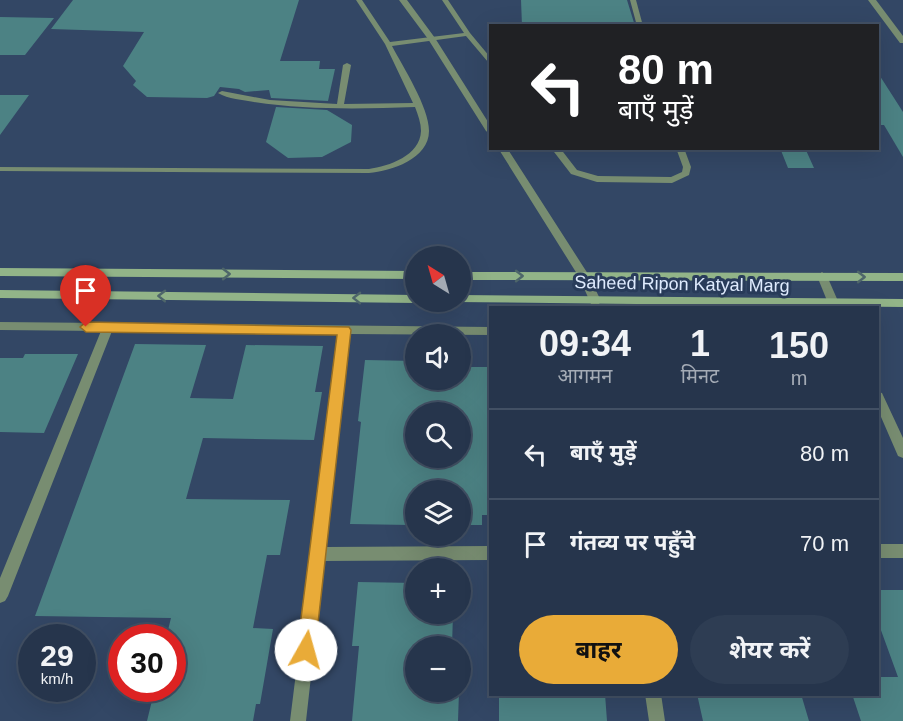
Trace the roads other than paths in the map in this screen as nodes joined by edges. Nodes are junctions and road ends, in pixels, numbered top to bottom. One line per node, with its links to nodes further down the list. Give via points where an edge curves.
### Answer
1 (359, 0): 10 (lane)
2 (403, 0): 8 (street)
3 (445, 0): 7 (lane)
4 (633, 0): 6 (lane)
5 (872, 0): 9 (street)
6 (639, 24)
7 (468, 34): 8 (lane); 11 (lane)
8 (431, 38): 10 (lane); 16 (street)
9 (903, 41)
10 (387, 44): 14 (lane)
11 (489, 60)
12 (347, 65): 15 (lane)
13 (222, 93): 15 (lane, via 290,105)
14 (417, 105): 15 (lane); 20 (lane, via 425,128 424,138 403,162 384,170)
15 (340, 106)
16 (489, 129)
17 (503, 150): 25 (street)
18 (556, 150): 19 (lane, via 567,165 584,177 672,180 686,173)
19 (681, 150)
20 (0, 169)
21 (0, 272): 22 (street, one-way to 22)
22 (405, 275)
23 (471, 276): 25 (street, Saheed Ripon Katyal Marg, one-way to 25)
24 (822, 276): 25 (street, Saheed Ripon Katyal Marg); 26 (street, Saheed Ripon Katyal Marg, one-way to 26); 32 (street)
25 (584, 277): 30 (street)
26 (903, 277)
27 (0, 294): 28 (street, one-way to 27)
28 (405, 299)
29 (471, 299): 30 (street, Saheed Ripon Katyal Marg)
30 (596, 301): 32 (street, Saheed Ripon Katyal Marg)
31 (903, 303): 32 (street, Saheed Ripon Katyal Marg)
32 (835, 305)
33 (0, 326): 34 (street)
34 (108, 328): 35 (street); 43 (street)
35 (344, 330): 36 (street); 41 (street)
36 (489, 331)
37 (879, 399): 38 (street)
38 (903, 452)
39 (879, 551): 40 (street)
40 (903, 551)
41 (318, 554): 42 (street); 45 (street)
42 (489, 554)
43 (0, 596)
44 (653, 696): 46 (street)
45 (298, 721)
46 (657, 721)

